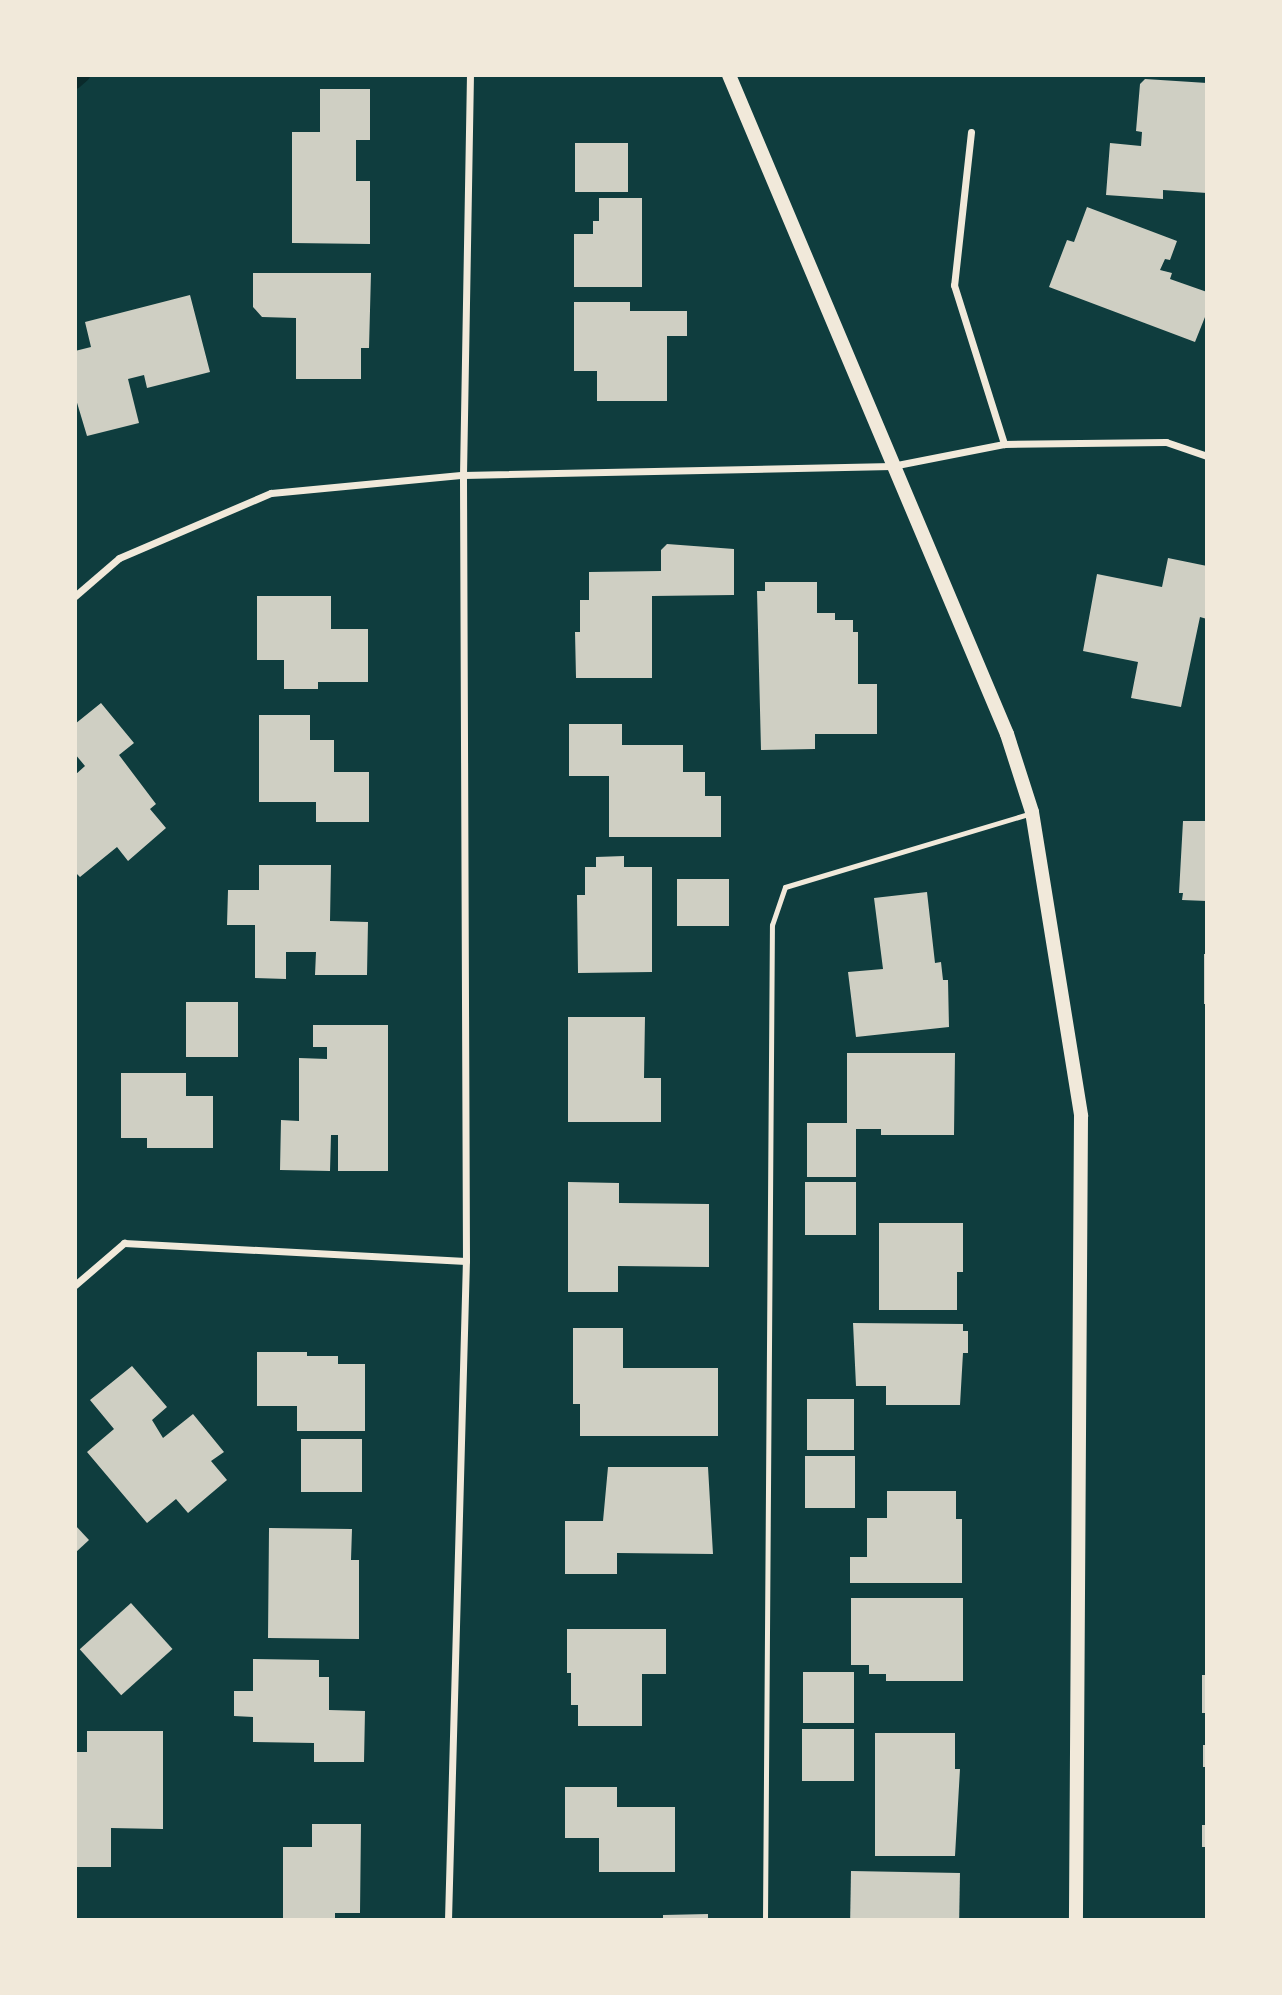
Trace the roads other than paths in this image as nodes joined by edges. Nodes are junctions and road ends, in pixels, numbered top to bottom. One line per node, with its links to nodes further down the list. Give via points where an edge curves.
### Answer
1 (470, 75): 7 (street)
2 (729, 75): 6 (main road)
3 (971, 132): 4 (street, via 954,285)
4 (1004, 444): 5 (street, via 1166,442); 6 (street)
5 (1207, 456)
6 (892, 466): 7 (street); 9 (main road, via 1007,734)
7 (463, 475): 8 (street, via 271,493 119,558); 10 (street)
8 (75, 596)
9 (1032, 812): 13 (lane, via 785,887 772,925); 14 (main road, via 1081,1116)
10 (466, 1261): 11 (street, via 124,1242); 12 (street)
11 (75, 1285)
12 (448, 1920)
13 (765, 1920)
14 (1076, 1920)

